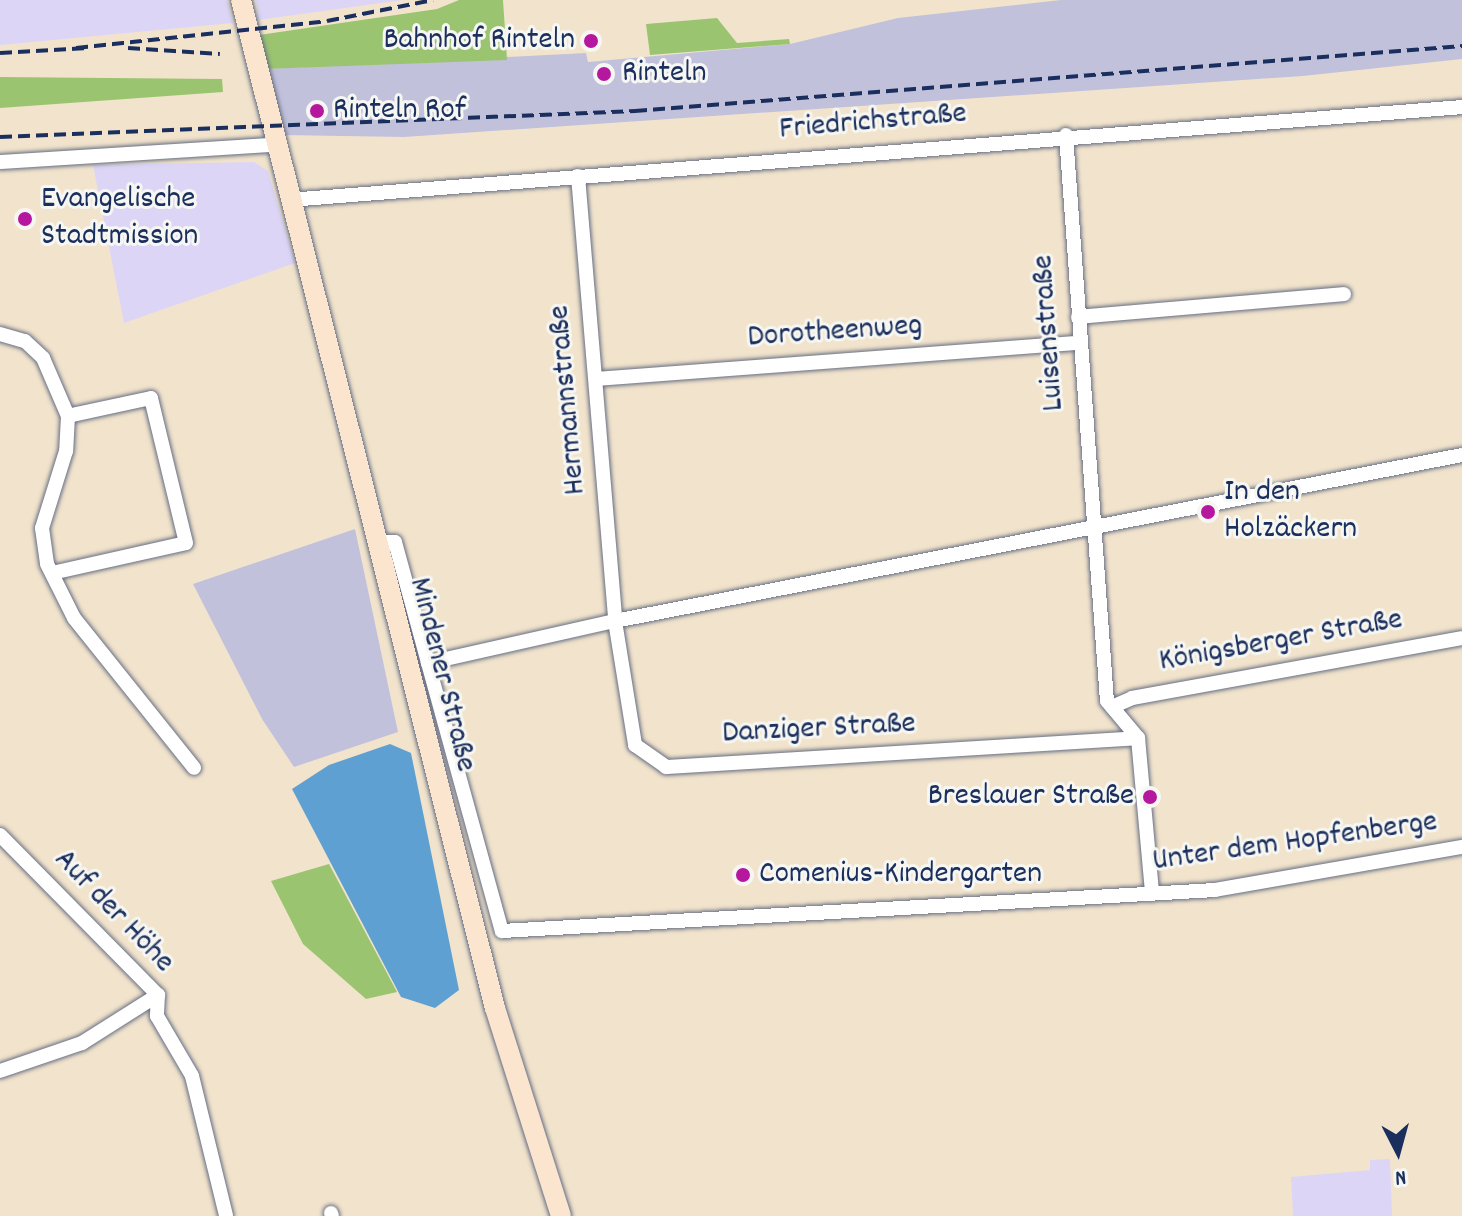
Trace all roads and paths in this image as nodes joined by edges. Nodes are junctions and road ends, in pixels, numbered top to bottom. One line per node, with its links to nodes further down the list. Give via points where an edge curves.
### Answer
1 (241, 0): 4 (main road, Mindener Straße)
2 (1462, 107): 3 (street, Friedrichstraße)
3 (1066, 135): 6 (street, Friedrichstraße); 9 (street, Luisenstraße)
4 (274, 145): 5 (street); 7 (main road, Mindener Straße)
5 (0, 162)
6 (578, 176): 7 (street, Friedrichstraße); 12 (street, Hermannstraße)
7 (289, 200): 16 (main road, Mindener Straße)
8 (1344, 294): 9 (street)
9 (1078, 317): 11 (street, Luisenstraße)
10 (0, 334): 13 (street, via 25,341 43,358)
11 (1079, 343): 12 (street, Dorotheenweg); 15 (street, Luisenstraße)
12 (596, 379): 18 (street, Hermannstraße)
13 (68, 416): 17 (street, via 66,451 42,528); 17 (street, via 151,398 186,543)
14 (1462, 455): 15 (street)
15 (1091, 527): 18 (street); 21 (street)
16 (377, 542): 20 (street, via 395,542); 30 (main road, Mindener Straße, via 495,1008)
17 (52, 573): 23 (street, via 74,618)
18 (615, 621): 20 (street); 22 (street, Danziger Straße, via 635,745 666,767)
19 (1462, 638): 21 (street, Königsberger Straße, via 1132,698)
20 (428, 663): 26 (street, Unter dem Hopfenberge, via 502,931)
21 (1112, 707): 22 (street)
22 (1138, 738): 26 (street)
23 (194, 768)
24 (0, 835): 27 (street, Auf der Höhe)
25 (1462, 847): 26 (street, Unter dem Hopfenberge, via 1215,890)
26 (1152, 893)
27 (158, 995): 28 (street, via 82,1043); 29 (street, Auf der Höhe, via 157,1016 192,1076)
28 (0, 1071)
29 (226, 1216)
30 (561, 1216)

